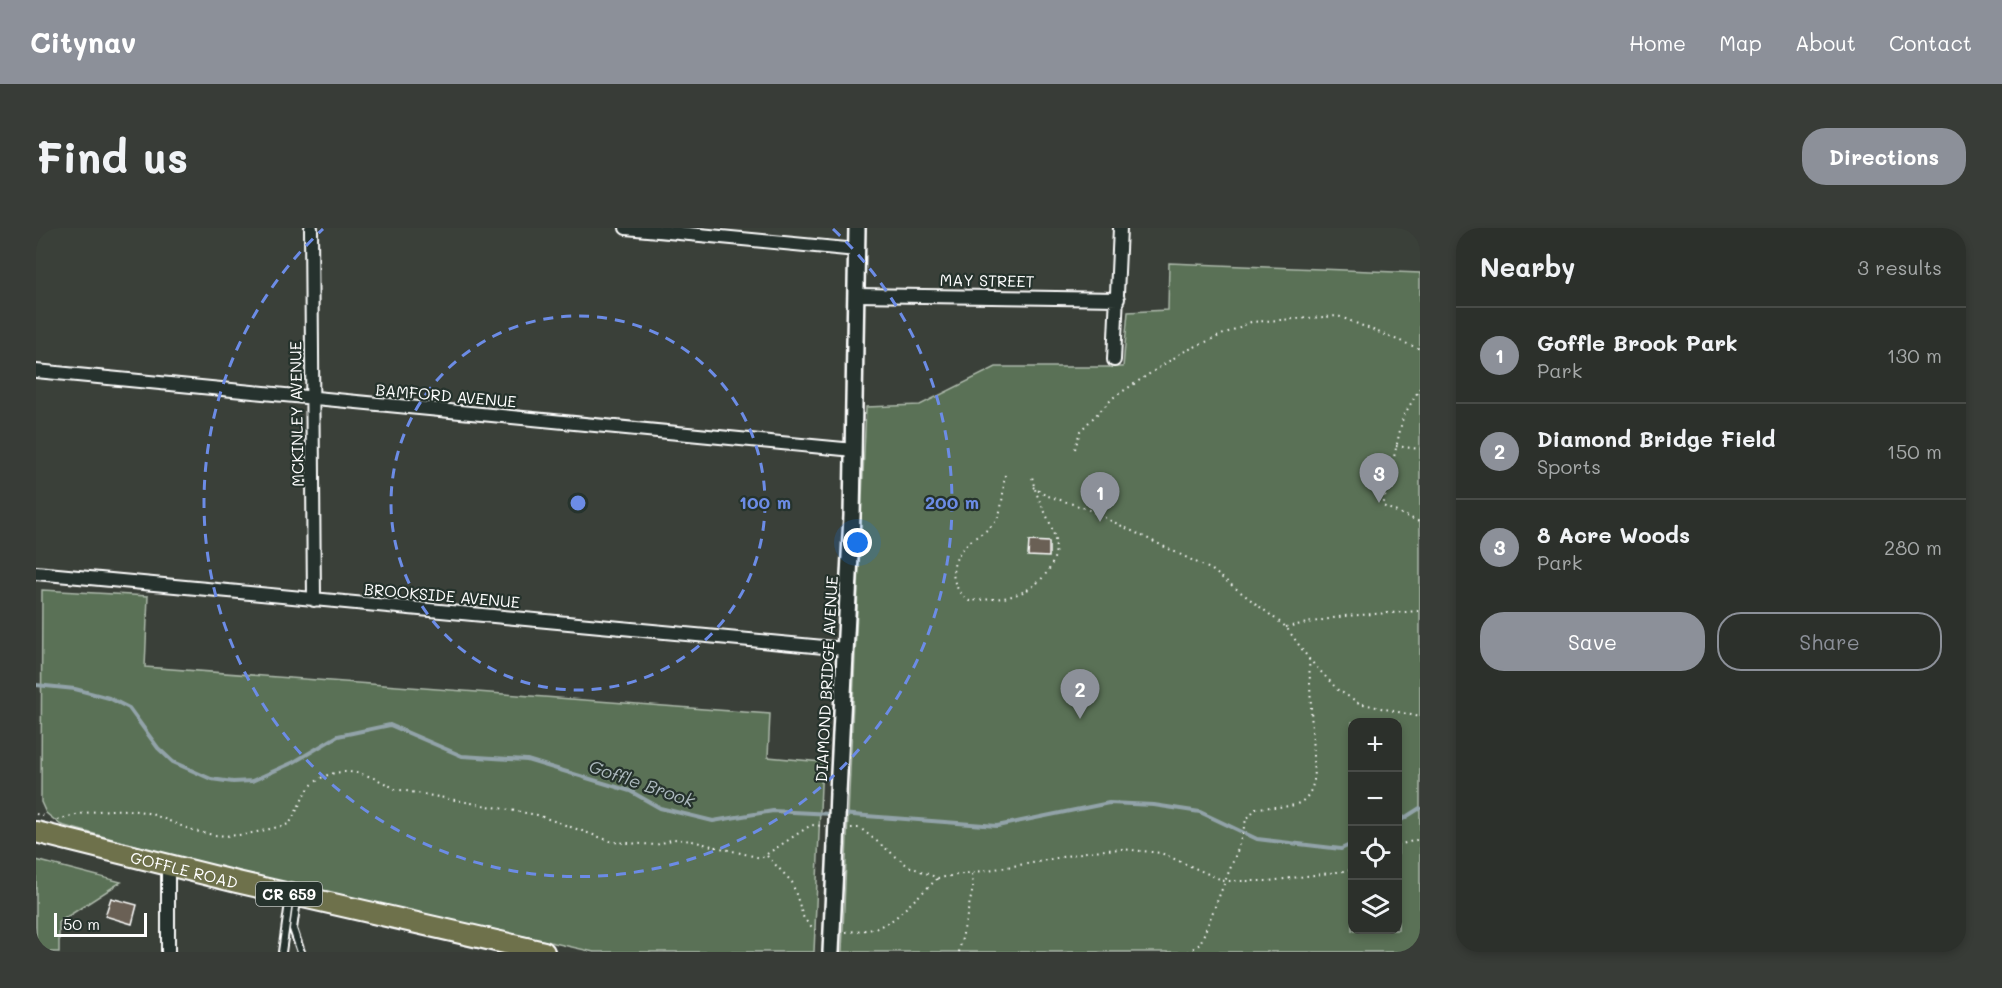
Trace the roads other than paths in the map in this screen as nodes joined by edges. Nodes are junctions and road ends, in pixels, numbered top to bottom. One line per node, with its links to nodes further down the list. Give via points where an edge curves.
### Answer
1 (311, 228): 10 (street, MCKINLEY AVENUE)
2 (626, 228): 5 (street)
3 (857, 228): 5 (street, DIAMOND BRIDGE AVENUE)
4 (1120, 228): 7 (street)
5 (857, 250): 6 (street, DIAMOND BRIDGE AVENUE)
6 (856, 295): 7 (street, MAY STREET); 11 (street, DIAMOND BRIDGE AVENUE)
7 (1118, 299): 8 (street)
8 (1114, 360)
9 (36, 371): 10 (street, BAMFORD AVENUE)
10 (313, 399): 11 (street, BAMFORD AVENUE); 13 (street, MCKINLEY AVENUE)
11 (854, 450): 14 (street, DIAMOND BRIDGE AVENUE)
12 (36, 573): 13 (street, BROOKSIDE AVENUE)
13 (314, 600): 14 (street, BROOKSIDE AVENUE)
14 (845, 649): 22 (street, DIAMOND BRIDGE AVENUE, bridge)
15 (39, 823): 16 (main road, GOFFLE ROAD / CR 659)
16 (168, 866): 17 (main road, GOFFLE ROAD / CR 659); 18 (street)
17 (294, 895): 19 (lane); 20 (lane, via 294,929); 21 (main road, GOFFLE ROAD / CR 659)
18 (168, 952)
19 (282, 952)
20 (301, 952)
21 (544, 952)
22 (831, 952)

